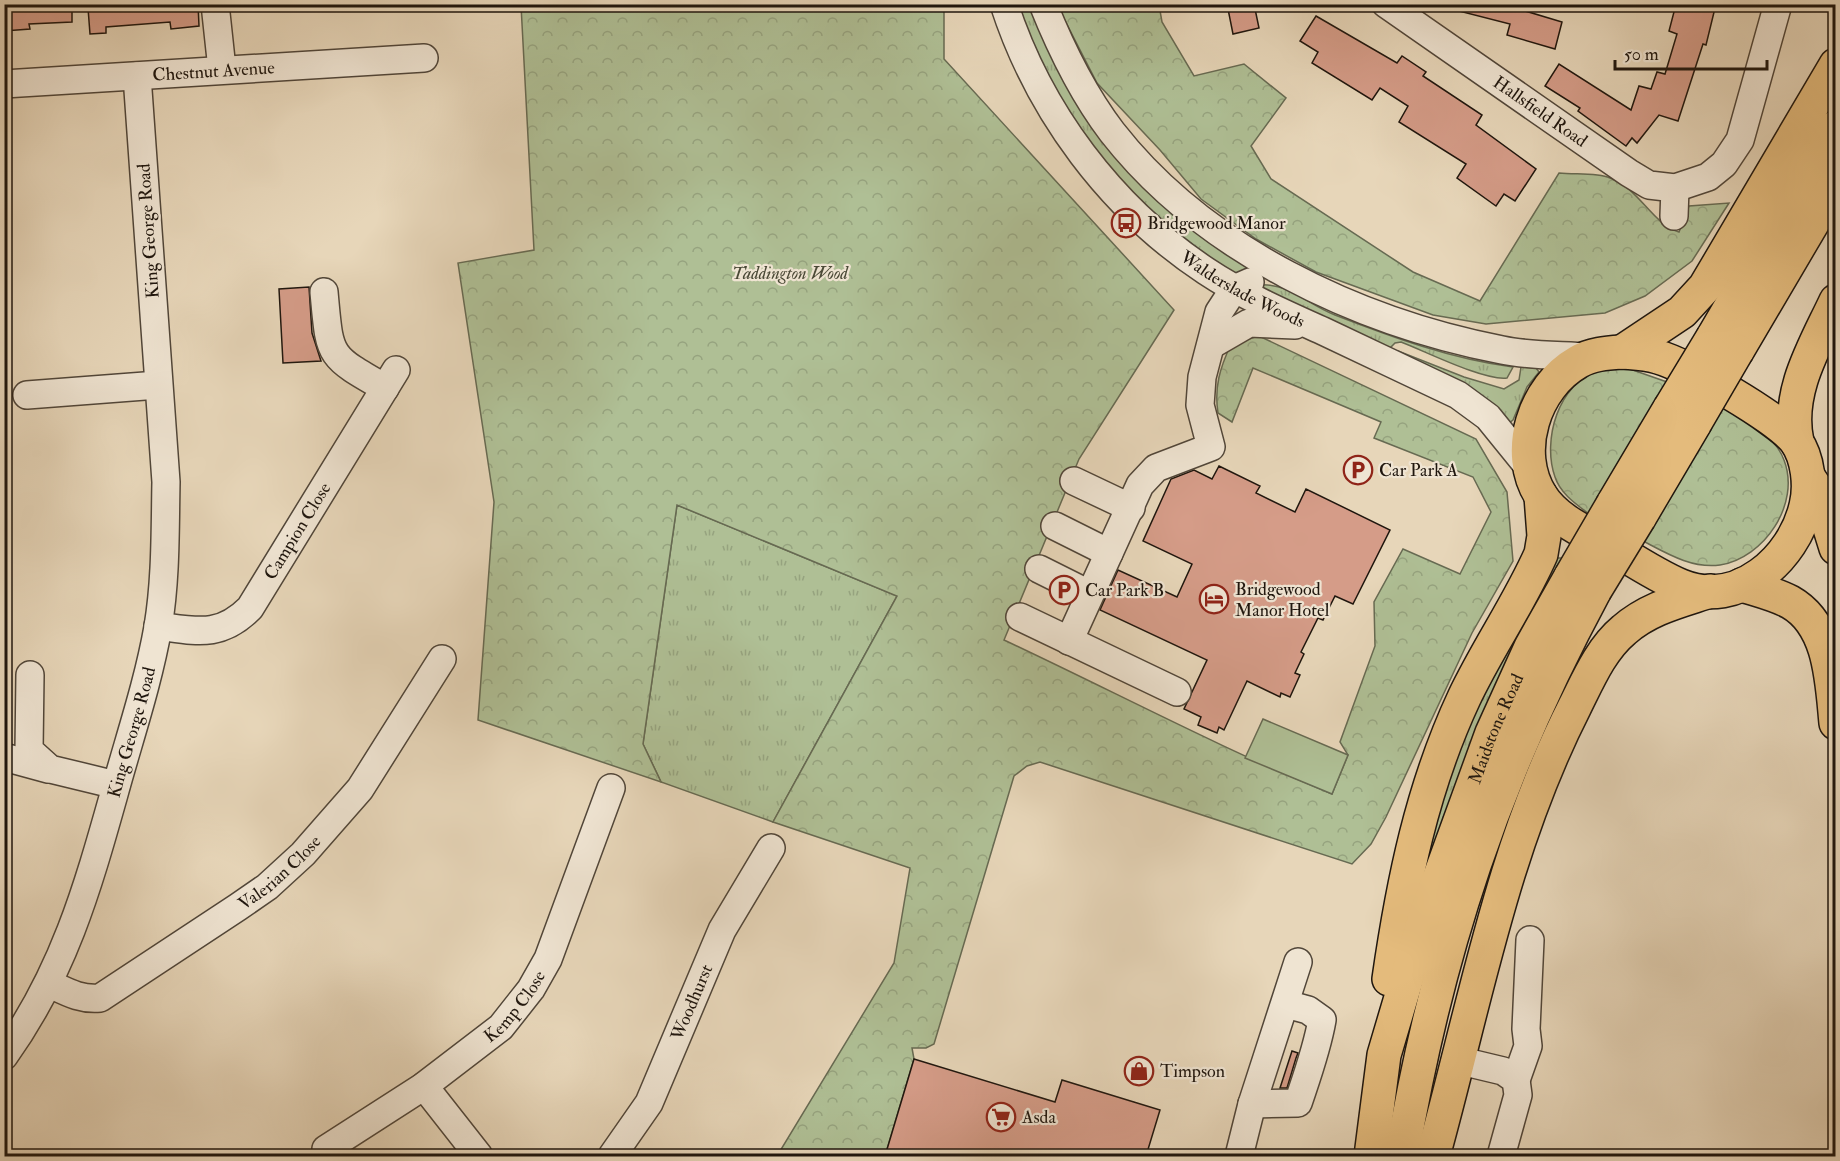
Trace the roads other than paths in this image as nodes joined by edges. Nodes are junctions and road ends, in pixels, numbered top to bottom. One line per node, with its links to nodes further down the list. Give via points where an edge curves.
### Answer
1 (215, 4): 8 (street)
2 (1004, 4): 16 (street, Walderslade Woods, via 1042,95 1085,157 1111,189 1159,235)
3 (1043, 4): 15 (street, Walderslade Woods, via 1092,103 1140,164 1200,220)
4 (1386, 4): 13 (street, Hallsfield Road, via 1629,173 1649,185)
5 (1778, 4): 13 (street, Hallsfield Road, via 1740,140 1724,164 1701,180)
6 (424, 58): 8 (street, Chestnut Avenue)
7 (1836, 65): 22 (main road, via 1705,287 1682,312)
8 (222, 69): 9 (street, Chestnut Avenue)
9 (137, 76): 10 (street, Chestnut Avenue); 24 (street, King George Road)
10 (4, 84)
11 (1836, 127): 20 (main road)
12 (1836, 183): 20 (main road)
13 (1675, 188): 14 (street)
14 (1674, 216)
15 (1282, 271): 16 (street); 23 (street, Walderslade Woods, via 1346,302 1449,338 1503,351)
16 (1234, 289): 19 (street, Walderslade Woods); 21 (street, via 1219,312)
17 (324, 292): 39 (street, Campion Close, via 328,342 333,353 342,362 390,379 250,608 223,629)
18 (1836, 301): 26 (main road, via 1796,393)
19 (1308, 324): 21 (street, via 1249,323); 29 (street, Walderslade Woods, via 1475,406 1503,433)
20 (1725, 344): 35 (main road, Maidstone Road, bridge)
21 (1211, 345): 30 (street, via 1199,394 1211,447 1156,468 1140,485)
22 (1622, 352): 23 (main road); 26 (main road, via 1657,356 1675,363 1760,411)
23 (1588, 357): 29 (main road, via 1561,375 1538,406 1530,435)
24 (158, 385): 25 (street); 39 (street, King George Road, via 166,494)
25 (27, 394)
26 (1797, 442): 27 (main road)
27 (1808, 476): 32 (main road, via 1819,493); 36 (main road, via 1806,508 1788,550 1769,569)
28 (1074, 482): 30 (street)
29 (1536, 483): 36 (main road, via 1565,520 1656,573 1681,586); 55 (main road, via 1544,516 1541,554 1464,699 1421,811 1384,1006)
30 (1131, 508): 33 (street)
31 (1055, 526): 33 (street)
32 (1836, 548)
33 (1109, 553): 37 (street)
34 (1039, 569): 37 (street)
35 (1583, 583): 55 (main road, Maidstone Road, via 1531,647 1491,733 1424,920); 66 (main road, via 1557,661 1479,844 1436,989)
36 (1727, 588): 42 (main road, via 1776,595 1792,603 1809,617); 57 (main road, via 1661,606 1640,617 1622,631 1593,672 1545,770 1521,832 1480,966)
37 (1089, 594): 40 (street)
38 (1020, 617): 40 (street)
39 (158, 626): 48 (street, King George Road)
40 (1069, 641): 44 (street)
41 (442, 659): 53 (street, Valerian Close, via 360,789 326,831 274,880 100,998 73,995)
42 (1834, 663): 45 (main road)
43 (30, 675): 47 (street, via 29,750)
44 (1177, 692)
45 (1836, 723)
46 (4, 757): 47 (street)
47 (50, 769): 48 (street)
48 (116, 784): 53 (street, King George Road, via 85,897)
49 (611, 788): 59 (street, Kemp Close, via 548,960 531,989 501,1028)
50 (771, 848): 63 (street, Woodhurst, via 722,930 649,1103)
51 (1530, 940): 58 (street, via 1528,1046)
52 (1298, 962): 54 (street)
53 (50, 984): 56 (street, King George Road)
54 (1286, 1004): 60 (street); 60 (street, via 1322,1020 1298,1103)
55 (1384, 1055): 65 (main road, Maidstone Road)
56 (4, 1056)
57 (1469, 1063): 58 (street, via 1503,1071); 67 (main road)
58 (1516, 1080): 68 (street, via 1518,1095)
59 (424, 1086): 61 (street, Kemp Close); 62 (street)
60 (1252, 1104): 64 (street)
61 (326, 1149)
62 (479, 1156)
63 (612, 1156)
64 (1239, 1156)
65 (1371, 1156)
66 (1402, 1156)
67 (1433, 1156)
68 (1501, 1156)

